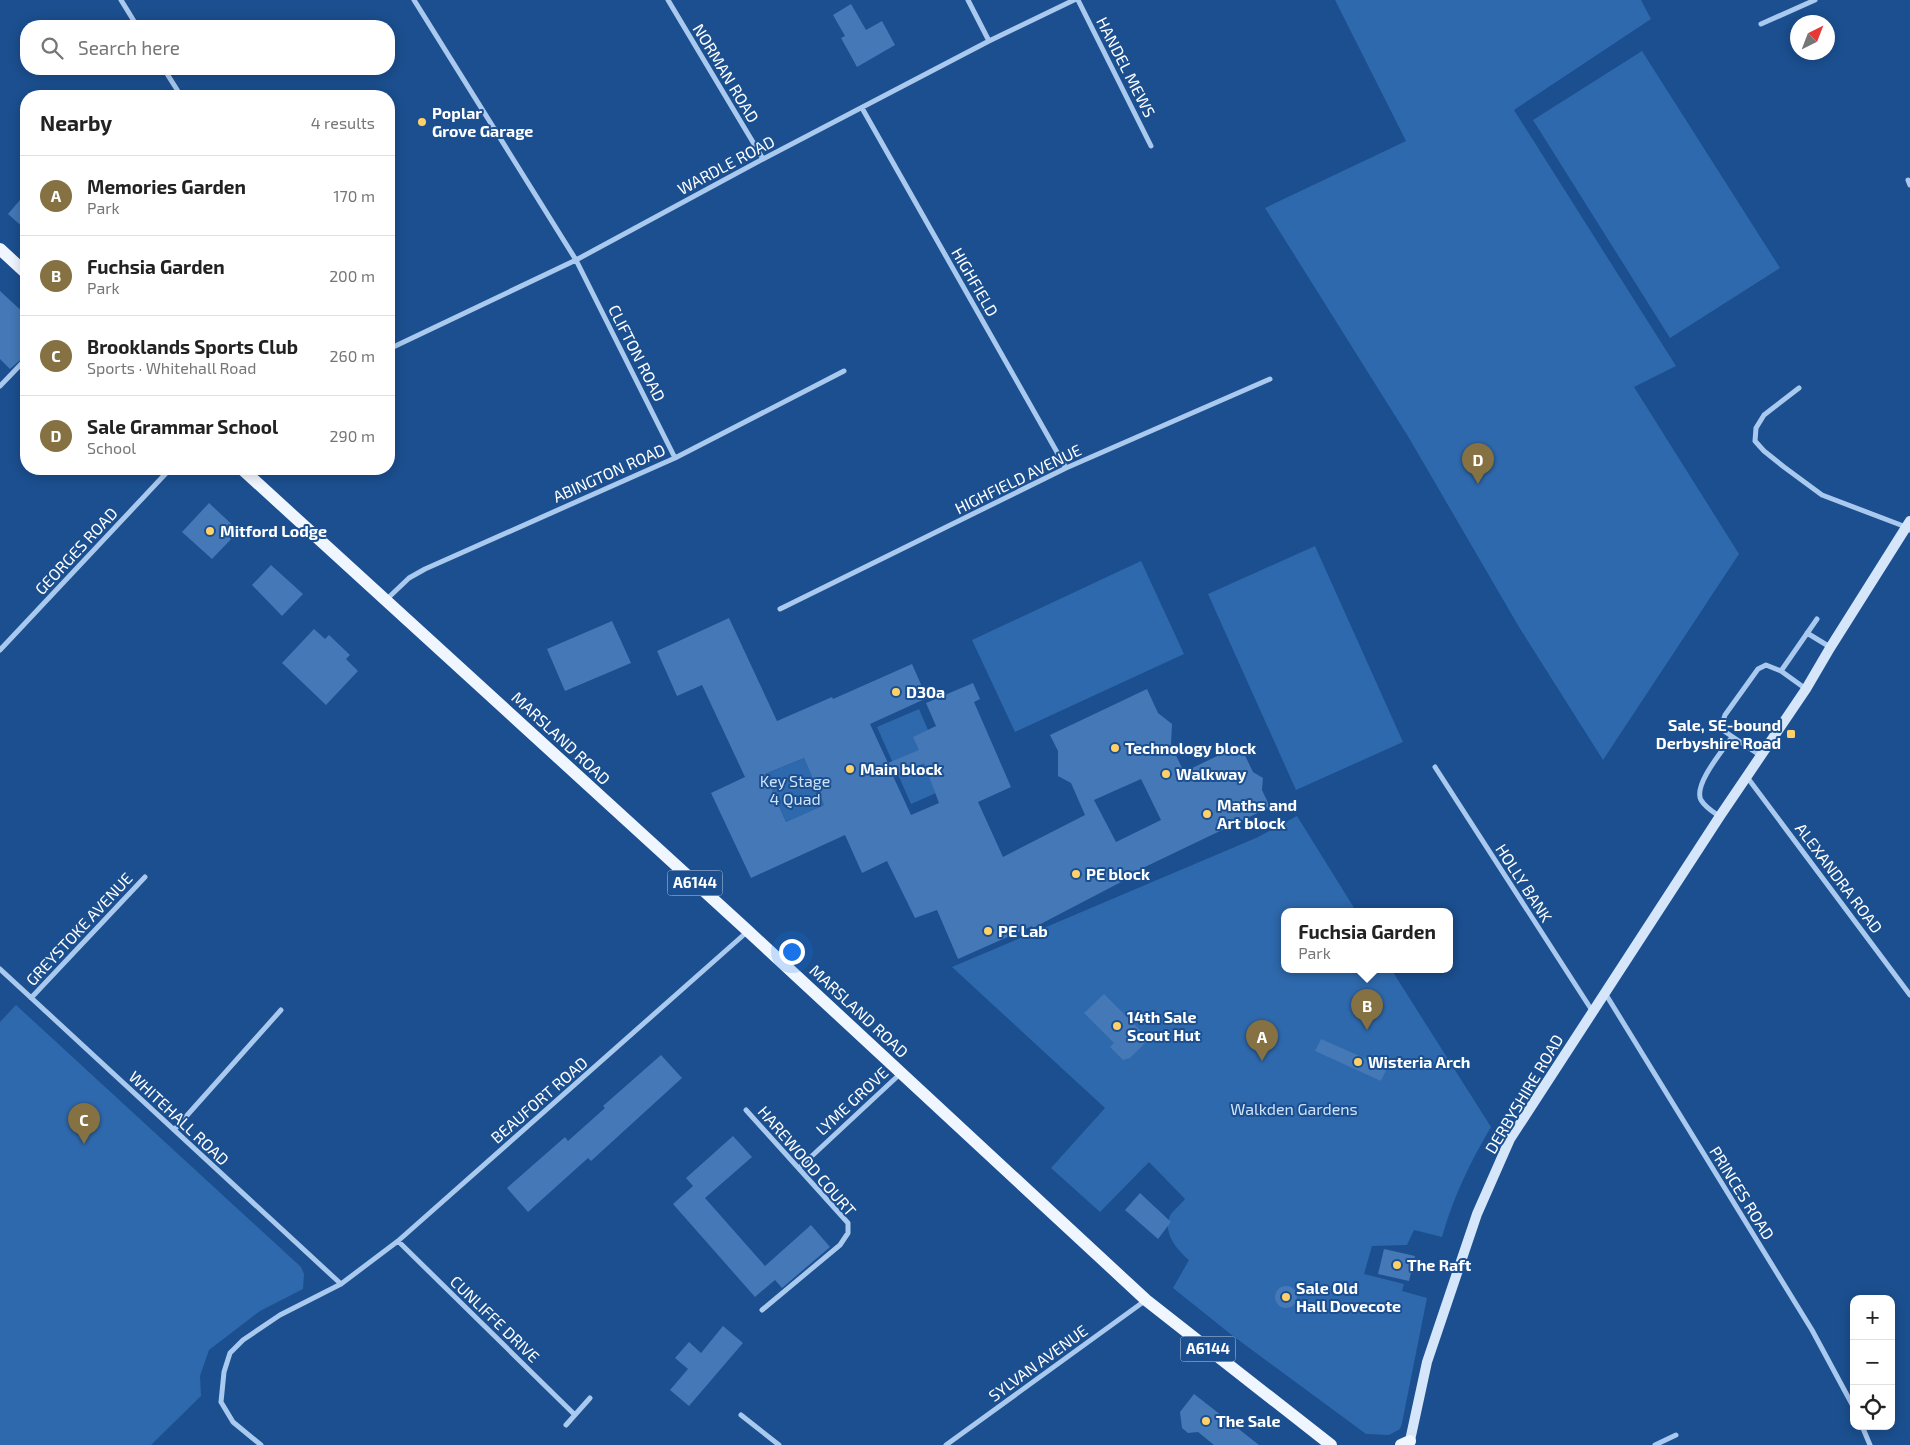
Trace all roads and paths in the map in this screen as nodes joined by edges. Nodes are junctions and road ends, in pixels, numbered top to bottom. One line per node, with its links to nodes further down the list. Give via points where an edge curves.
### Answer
1 (121, 0): 8 (street)
2 (414, 0): 17 (street, CLIFTON ROAD)
3 (668, 0): 15 (street, NORMAN ROAD)
4 (968, 0): 10 (street)
5 (1074, 0): 10 (street, WARDLE ROAD)
6 (1078, 0): 14 (street, HANDEL MEWS)
7 (1815, 0): 9 (street)
8 (134, 20)
9 (1761, 24)
10 (989, 41): 13 (street, WARDLE ROAD)
11 (168, 75): 12 (street)
12 (176, 90)
13 (862, 108): 15 (street, WARDLE ROAD); 26 (street, HIGHFIELD)
14 (1152, 146)
15 (763, 159): 17 (street, WARDLE ROAD)
16 (0, 249): 18 (main road)
17 (576, 260): 19 (street, WARDLE ROAD); 25 (street, CLIFTON ROAD)
18 (20, 267)
19 (395, 346)
20 (20, 365): 23 (street)
21 (844, 371): 25 (street, ABINGTON ROAD)
22 (1270, 379): 26 (street, HIGHFIELD AVENUE)
23 (0, 386)
24 (1799, 388): 29 (street, via 1764,415 1756,428 1755,441 1784,468 1822,495)
25 (675, 458): 30 (street, ABINGTON ROAD, via 425,569 409,578)
26 (1066, 468): 31 (street, HIGHFIELD AVENUE)
27 (164, 475): 35 (street, GEORGES ROAD)
28 (249, 475): 30 (main road, MARSLAND ROAD / A6144)
29 (1909, 526): 34 (street, DERBYSHIRE ROAD)
30 (387, 599): 44 (main road, MARSLAND ROAD / A6144)
31 (780, 610)
32 (1817, 619): 33 (street)
33 (1807, 633): 34 (street); 36 (street)
34 (1830, 648): 37 (street, DERBYSHIRE ROAD)
35 (0, 650)
36 (1781, 671): 37 (street); 38 (street, via 1766,665 1758,669 1725,715 1724,731)
37 (1806, 689): 39 (street, DERBYSHIRE ROAD)
38 (1732, 737): 39 (street); 42 (street, via 1699,791 1705,805)
39 (1761, 756): 41 (street, DERBYSHIRE ROAD)
40 (1435, 766): 50 (street, HOLLY BANK)
41 (1747, 776): 42 (street, DERBYSHIRE ROAD); 47 (street, ALEXANDRA ROAD)
42 (1720, 816): 46 (street, DERBYSHIRE ROAD)
43 (145, 876): 48 (street, GREYSTOKE AVENUE)
44 (748, 931): 51 (main road, MARSLAND ROAD / A6144); 55 (street, BEAUFORT ROAD)
45 (0, 969): 48 (street, WHITEHALL ROAD)
46 (1605, 994): 50 (street, DERBYSHIRE ROAD); 60 (street, PRINCES ROAD, via 1812,1330)
47 (1910, 995)
48 (31, 998): 53 (street, WHITEHALL ROAD)
49 (281, 1010): 53 (street)
50 (1592, 1012): 67 (street, DERBYSHIRE ROAD, via 1510,1139 1476,1214 1427,1362)
51 (901, 1072): 54 (street, LYME GROVE); 57 (main road, MARSLAND ROAD / A6144)
52 (746, 1110): 54 (street, HAREWOOD COURT)
53 (174, 1130): 56 (street, WHITEHALL ROAD)
54 (799, 1168): 58 (street, HAREWOOD COURT, via 848,1223 848,1233 840,1245)
55 (398, 1241): 56 (street, BEAUFORT ROAD); 61 (street, CUNLIFFE DRIVE)
56 (342, 1284): 68 (street, BEAUFORT ROAD, via 280,1315 230,1353 221,1402 233,1422)
57 (1146, 1300): 66 (main road, MARSLAND ROAD / A6144); 70 (street, SYLVAN AVENUE)
58 (762, 1310)
59 (590, 1398): 61 (street)
60 (1850, 1401)
61 (575, 1415): 63 (street)
62 (741, 1415): 69 (street)
63 (566, 1425)
64 (1864, 1430): 72 (street)
65 (1676, 1435): 71 (street)
66 (1326, 1444)
67 (1406, 1444)
68 (261, 1445)
69 (779, 1445)
70 (946, 1445)
71 (1655, 1445)
72 (1870, 1445)

